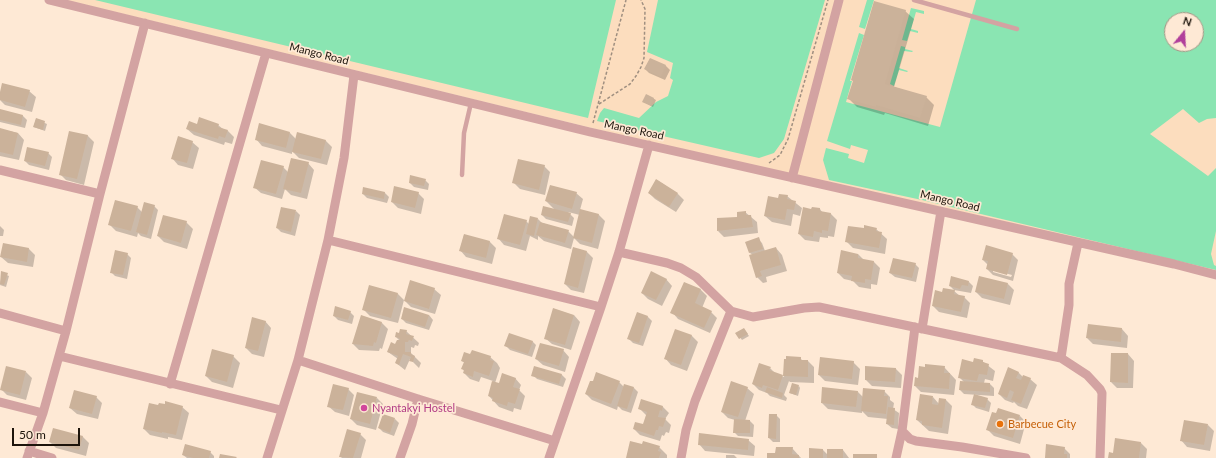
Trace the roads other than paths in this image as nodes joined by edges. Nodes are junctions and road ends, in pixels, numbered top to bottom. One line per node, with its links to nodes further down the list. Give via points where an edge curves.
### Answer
1 (49, 0): 4 (street, Mango Road)
2 (839, 0): 12 (street)
3 (914, 0): 5 (lane)
4 (145, 23): 6 (street, Mango Road); 13 (street)
5 (1017, 29)
6 (266, 53): 7 (street, Mango Road); 27 (street)
7 (354, 75): 8 (street, Mango Road); 15 (street, via 344,158)
8 (470, 103): 9 (street, Mango Road); 11 (lane, via 464,133)
9 (649, 145): 12 (street, Mango Road); 17 (street)
10 (0, 170): 13 (street)
11 (462, 175)
12 (792, 178): 14 (street, Mango Road)
13 (100, 194): 23 (street)
14 (941, 211): 16 (street, Mango Road); 22 (street)
15 (328, 240): 19 (street); 26 (street)
16 (1078, 243): 18 (street, Mango Road); 25 (street, via 1069,284 1069,305)
17 (619, 252): 19 (street); 20 (street, via 681,268 696,277)
18 (1216, 276)
19 (601, 307): 33 (street)
20 (731, 311): 22 (street, via 753,317 819,307); 39 (street, via 686,430)
21 (0, 313): 23 (street)
22 (918, 328): 25 (street); 32 (street)
23 (66, 331): 24 (street)
24 (58, 356): 27 (street); 31 (street)
25 (1061, 358): 42 (street, via 1087,375 1102,392)
26 (298, 360): 28 (street); 30 (street)
27 (170, 384): 30 (street)
28 (418, 399): 33 (street); 37 (street)
29 (0, 402): 31 (street)
30 (281, 410): 36 (street)
31 (43, 413): 34 (street)
32 (902, 431): 40 (street); 41 (street, via 916,441)
33 (555, 441): 38 (street)
34 (28, 455): 35 (street)
35 (52, 458)
36 (267, 458)
37 (400, 458)
38 (549, 458)
39 (681, 458)
40 (896, 458)
41 (1026, 458)
42 (1100, 458)

